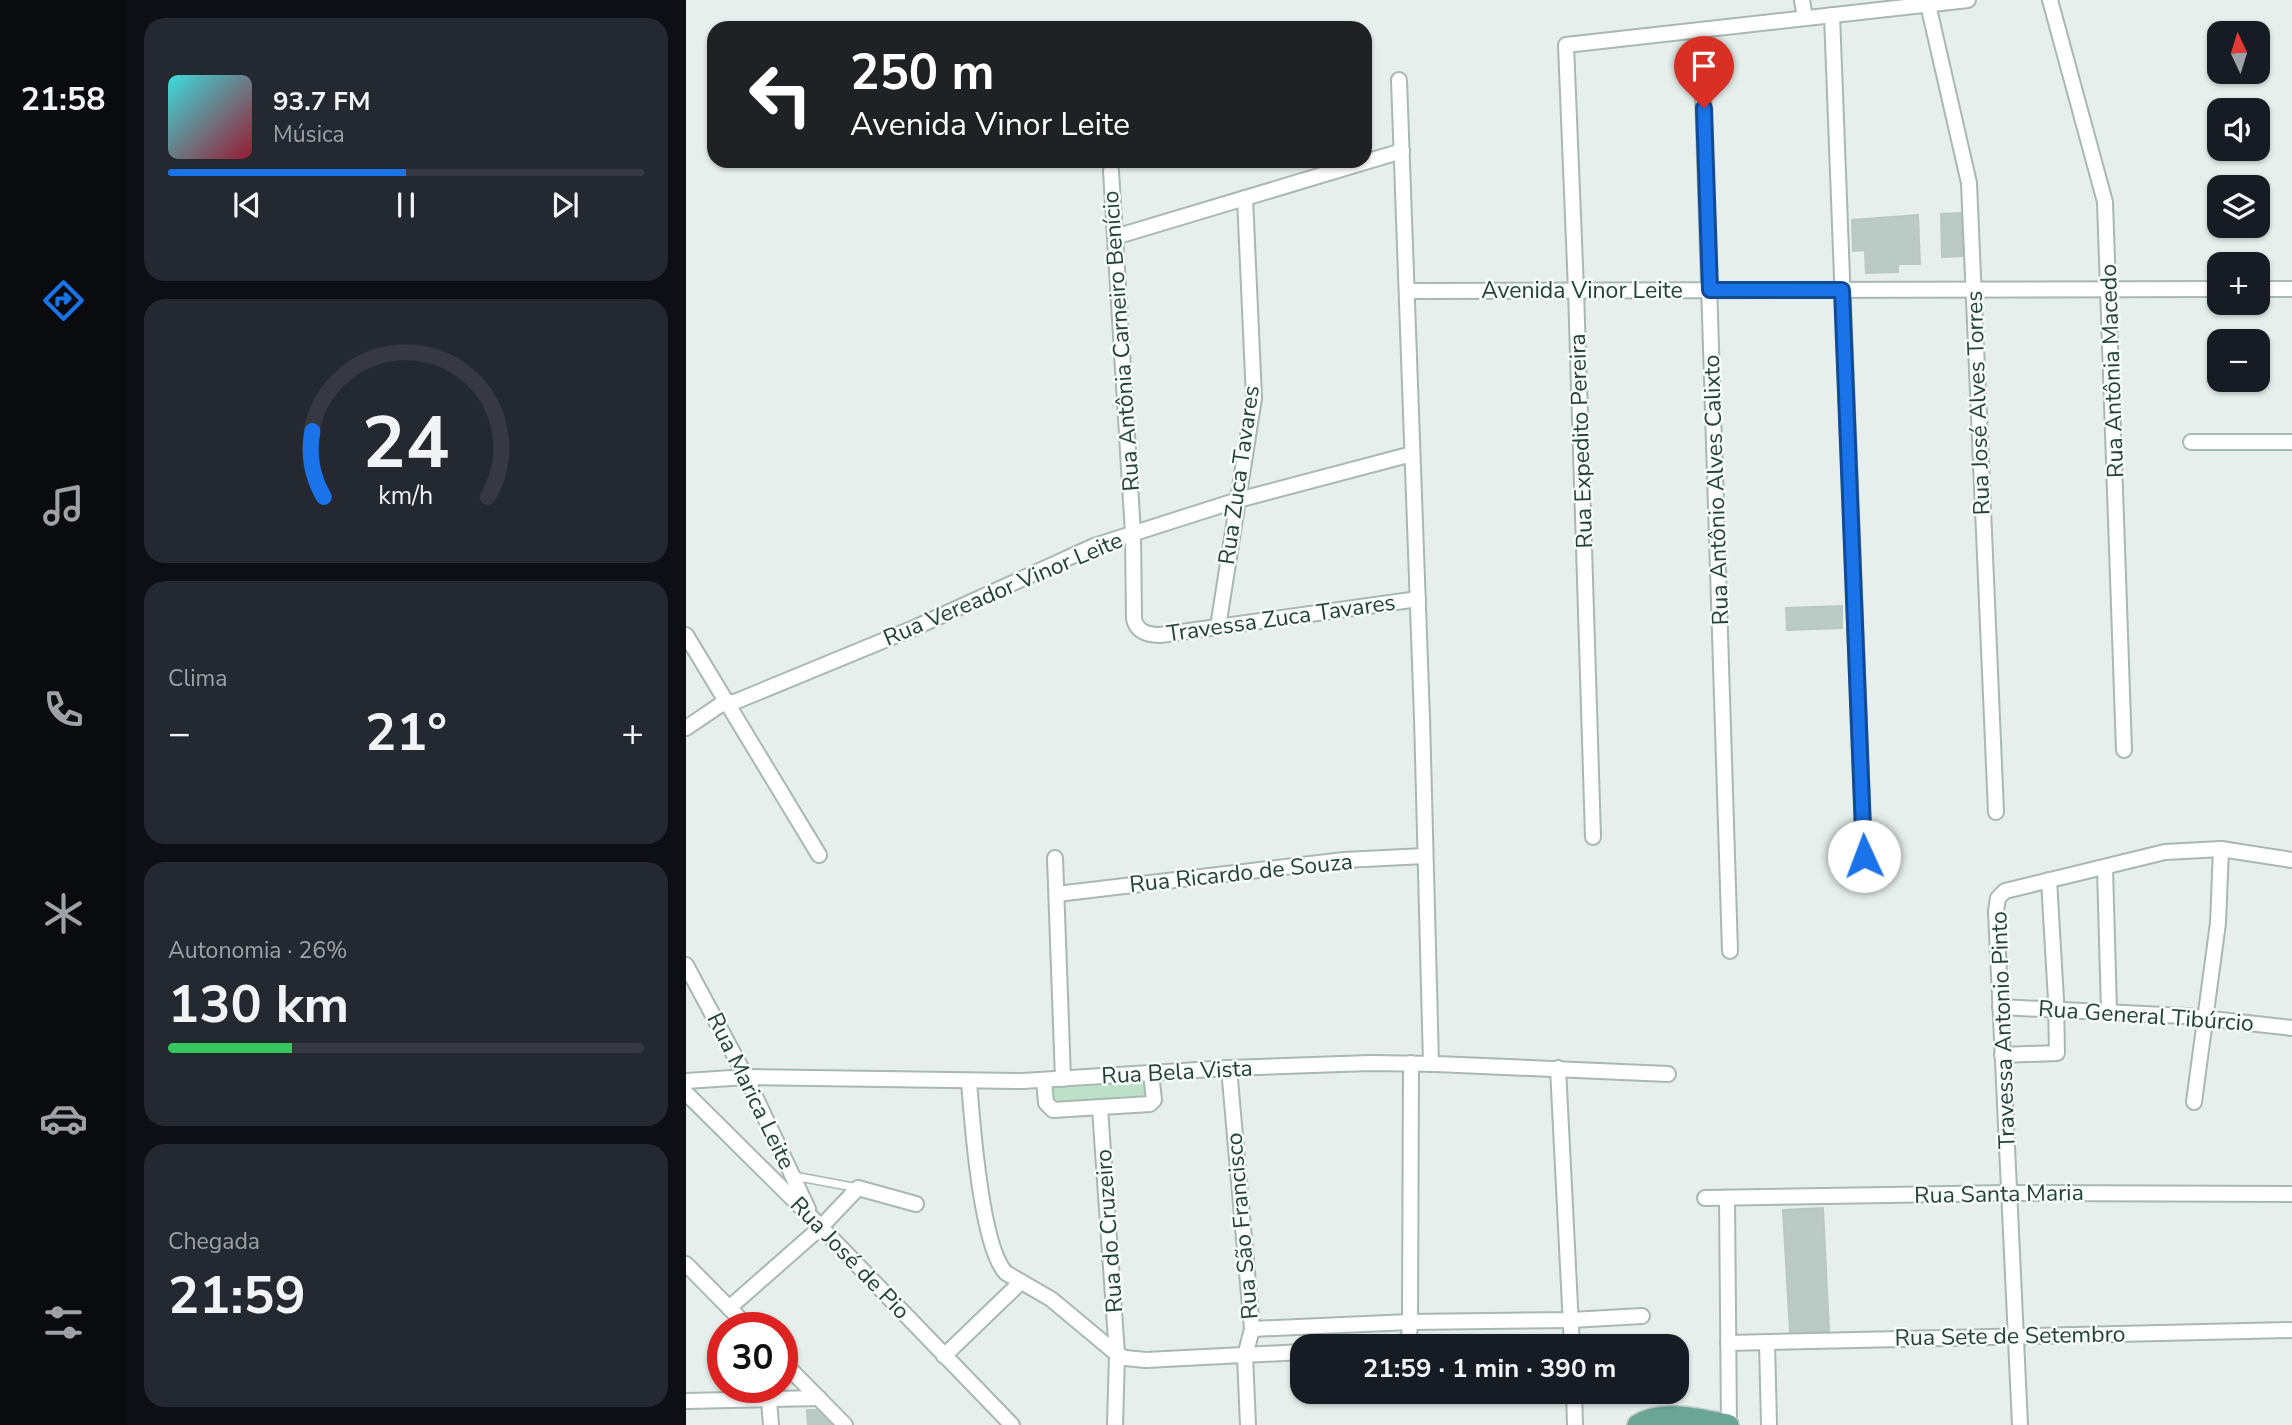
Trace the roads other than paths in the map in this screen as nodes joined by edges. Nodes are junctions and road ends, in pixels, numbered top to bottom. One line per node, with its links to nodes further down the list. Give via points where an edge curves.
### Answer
1 (1802, 0): 6 (street)
2 (1968, 0): 4 (street)
3 (2050, 0): 15 (street, Rua Antônia Macedo, via 2105,202)
4 (1928, 2): 5 (street); 22 (street, Rua José Alves Torres, via 1969,183)
5 (1832, 15): 6 (street); 21 (street)
6 (1805, 18): 7 (street)
7 (1701, 30): 19 (street, Rua Expedito Pereira, via 1566,45); 20 (street, Rua Antônio Alves Calixto)
8 (1399, 80): 9 (street)
9 (1402, 151): 10 (street); 23 (street)
10 (1372, 160)
11 (1345, 168): 13 (street)
12 (1111, 171): 14 (street, Rua Antônia Carneiro Benício)
13 (1245, 198): 14 (street); 27 (street, Rua Zuca Tavares, via 1254,398)
14 (1115, 237): 28 (street, Rua Antônia Carneiro Benício)
15 (2109, 289): 16 (street, Avenida Vinor Leite); 22 (street, Avenida Vinor Leite); 35 (street, Rua Antônia Macedo)
16 (2207, 289)
17 (2270, 289): 18 (street)
18 (2292, 289)
19 (1576, 290): 20 (street, Avenida Vinor Leite); 23 (street, Avenida Vinor Leite); 37 (street, Rua Expedito Pereira)
20 (1710, 290): 21 (street, Avenida Vinor Leite); 47 (street, Rua Antônio Alves Calixto)
21 (1842, 290): 22 (street, Avenida Vinor Leite); 41 (street)
22 (1974, 290): 36 (street, Rua José Alves Torres)
23 (1407, 291): 26 (street)
24 (2191, 442): 25 (street)
25 (2292, 442)
26 (1412, 454): 27 (street, Rua Vereador Vinor Leite); 29 (street)
27 (1236, 500): 28 (street, Rua Vereador Vinor Leite); 30 (street, Rua Zuca Tavares)
28 (1133, 534): 31 (street, Rua Antônia Carneiro Benício, via 1134,620); 33 (street, Rua Vereador Vinor Leite, via 1094,546 914,628)
29 (1418, 599): 30 (street, Travessa Zuca Tavares); 40 (street)
30 (1218, 627): 31 (street, Travessa Zuca Tavares)
31 (1145, 633)
32 (686, 635): 33 (street)
33 (728, 703): 34 (street, Rua Vereador Vinor Leite); 39 (street)
34 (686, 728)
35 (2124, 750)
36 (1996, 811)
37 (1593, 837)
38 (2221, 849): 43 (street); 44 (street, via 2165,852); 52 (street, via 2218,923)
39 (819, 855)
40 (1425, 856): 46 (street, Rua Ricardo de Souza, via 1345,860); 56 (street)
41 (1864, 856)
42 (1055, 858): 46 (street)
43 (2292, 860)
44 (2105, 868): 45 (street); 51 (street)
45 (2049, 880): 49 (street, Travessa Antonio Pinto, via 2005,891 1998,898); 50 (street)
46 (1057, 894): 62 (street)
47 (1730, 951)
48 (686, 965): 61 (street, Rua Marica Leite)
49 (2000, 1007): 50 (street, Rua General Tibúrcio); 54 (street, Travessa Antonio Pinto)
50 (2056, 1009): 51 (street, Rua General Tibúrcio); 54 (street, via 2057,1053)
51 (2109, 1011): 52 (street, Rua General Tibúrcio)
52 (2206, 1018): 53 (street, Rua General Tibúrcio); 67 (street)
53 (2292, 1028)
54 (2001, 1055): 71 (street, Travessa Antonio Pinto)
55 (1411, 1063): 56 (street, Rua Bela Vista); 57 (street, Rua Bela Vista); 83 (street)
56 (1431, 1064): 58 (street, Rua Bela Vista)
57 (1229, 1068): 59 (street, Rua Bela Vista); 84 (street, Rua São Francisco)
58 (1558, 1069): 60 (street, Rua Bela Vista); 82 (street)
59 (1151, 1073): 62 (street, Rua Bela Vista); 68 (street, via 1154,1100 1150,1104)
60 (1668, 1074)
61 (746, 1077): 64 (street, Rua Bela Vista); 65 (street, Rua Bela Vista); 69 (street, Rua Marica Leite)
62 (1063, 1079): 63 (street, Rua Bela Vista)
63 (1044, 1080): 65 (street, Rua Bela Vista); 68 (street, via 1046,1103 1052,1109)
64 (686, 1081)
65 (969, 1081): 78 (street, via 992,1247 1000,1267)
66 (686, 1093): 76 (street, Rua José de Pio)
67 (2194, 1102)
68 (1100, 1108): 92 (street, Rua do Cruzeiro)
69 (793, 1176): 70 (lane); 76 (street, Rua Marica Leite)
70 (858, 1188): 75 (street); 76 (street)
71 (2010, 1193): 72 (street, Rua Santa Maria); 74 (street, Rua Santa Maria); 88 (street, Travessa Antonio Pinto)
72 (2292, 1194)
73 (1705, 1198): 74 (street, Rua Santa Maria)
74 (1727, 1198): 90 (street)
75 (916, 1204)
76 (817, 1224): 79 (street); 93 (street, Rua José de Pio)
77 (686, 1264): 79 (street)
78 (1021, 1282): 92 (street, via 1051,1299); 93 (street)
79 (729, 1308): 80 (street)
80 (733, 1312)
81 (1642, 1316): 82 (street)
82 (1571, 1320): 83 (street); 87 (street)
83 (1410, 1322): 84 (street); 86 (street)
84 (1252, 1329): 94 (street, Rua São Francisco)
85 (2292, 1330): 88 (street, Rua Sete de Setembro)
86 (1409, 1334)
87 (1572, 1334)
88 (2017, 1336): 89 (street, Rua Sete de Setembro); 111 (street, Travessa Antonio Pinto)
89 (1767, 1342): 90 (street, Rua Sete de Setembro); 110 (street)
90 (1728, 1343): 109 (street)
91 (1290, 1353): 94 (street)
92 (1117, 1354): 94 (street, via 1146,1360); 105 (street, Rua do Cruzeiro)
93 (944, 1356): 104 (street, Rua José de Pio)
94 (1245, 1356): 106 (street, Rua São Francisco)
95 (798, 1377): 96 (street)
96 (819, 1398): 97 (street); 103 (street)
97 (798, 1399)
98 (686, 1401): 99 (street)
99 (707, 1401)
100 (769, 1403): 102 (street)
101 (1574, 1404): 107 (street)
102 (771, 1425)
103 (845, 1425)
104 (1012, 1425)
105 (1115, 1425)
106 (1248, 1425)
107 (1575, 1425)
108 (1638, 1425): 109 (main road, via 1668,1418)
109 (1728, 1425)
110 (1769, 1425)
111 (2020, 1425)

